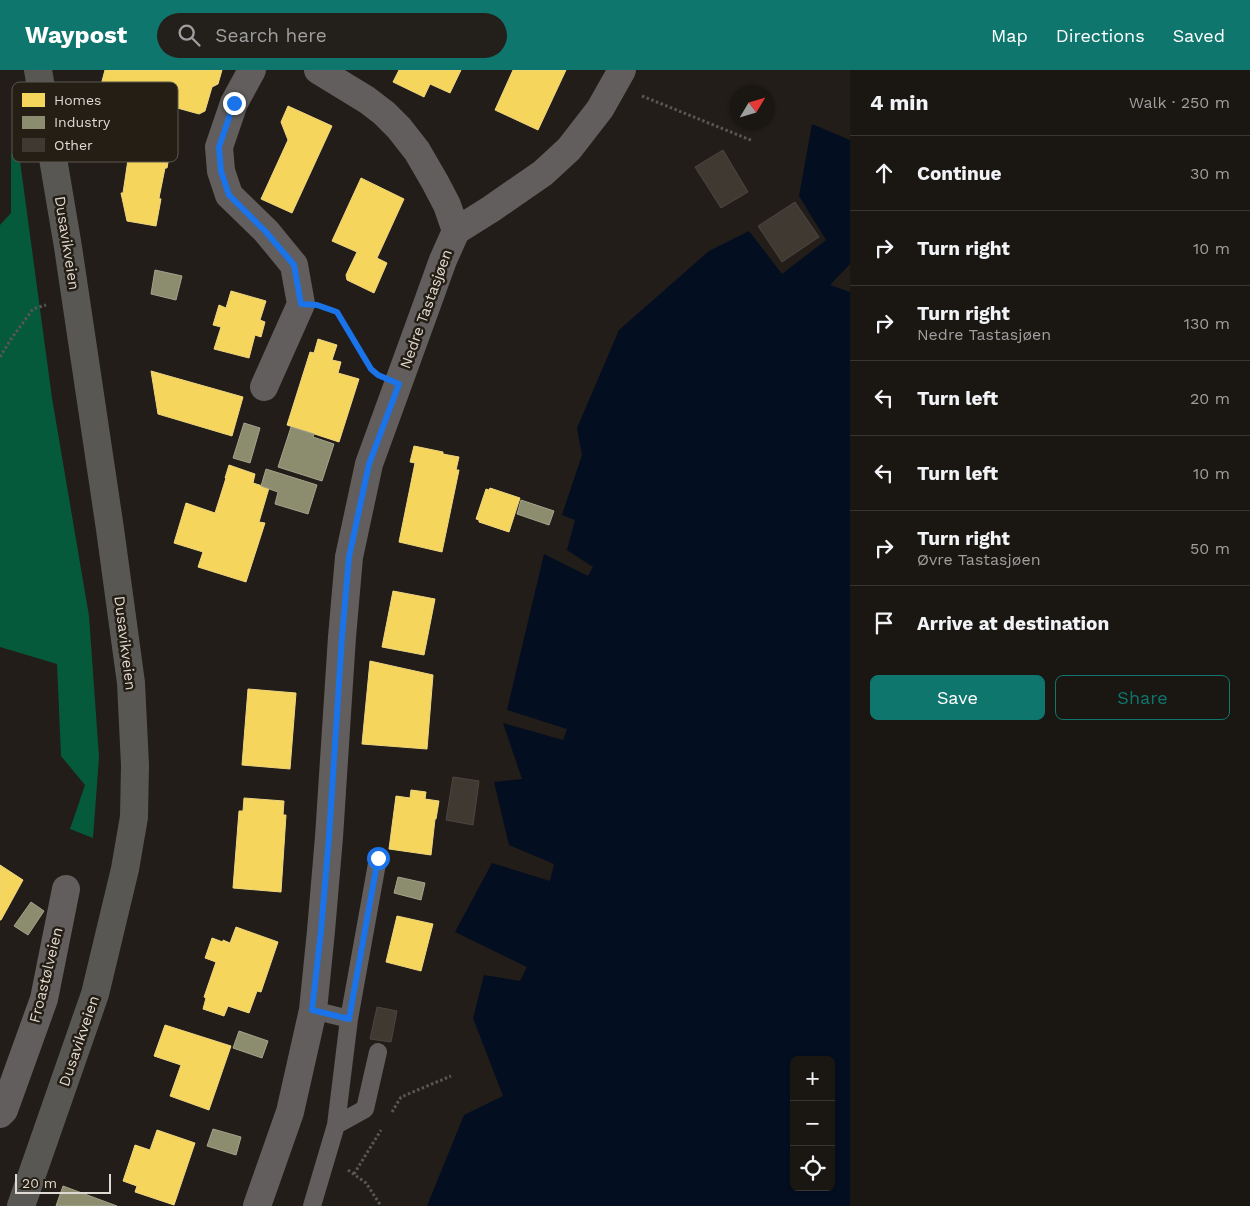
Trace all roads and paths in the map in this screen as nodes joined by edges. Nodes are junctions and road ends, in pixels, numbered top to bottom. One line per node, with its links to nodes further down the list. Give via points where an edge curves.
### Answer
1 (252, 70): 8 (street, via 234,103 219,147 221,171 229,195 294,265)
2 (318, 70): 6 (street, via 367,100 399,128 418,151 447,205)
3 (618, 78): 4 (path); 6 (street, Nedre Tastasjøen, via 600,109 569,149 543,173)
4 (753, 141)
5 (54, 162): 24 (main road, Dusavikveien, via 131,683 134,817 95,994)
6 (456, 231): 10 (street, Nedre Tastasjøen)
7 (52, 304): 9 (path, via 33,309)
8 (301, 304): 10 (path, via 337,312 371,369); 11 (street)
9 (0, 357)
10 (399, 384): 14 (street, Nedre Tastasjøen, via 369,464 349,557 321,931)
11 (264, 387)
12 (378, 858): 15 (lane)
13 (66, 889): 19 (street, Froastølveien, via 44,1000)
14 (312, 1010): 15 (lane); 25 (street, Nedre Tastasjøen, via 290,1112)
15 (349, 1019): 20 (lane)
16 (378, 1052): 20 (lane, via 364,1109)
17 (451, 1076): 18 (path, via 401,1097)
18 (392, 1112)
19 (0, 1114)
20 (336, 1124): 22 (lane)
21 (382, 1128): 23 (path)
22 (326, 1157): 23 (path); 26 (lane)
23 (354, 1174): 27 (path, via 366,1183)
24 (22, 1206)
25 (257, 1206)
26 (312, 1206)
27 (381, 1206)

